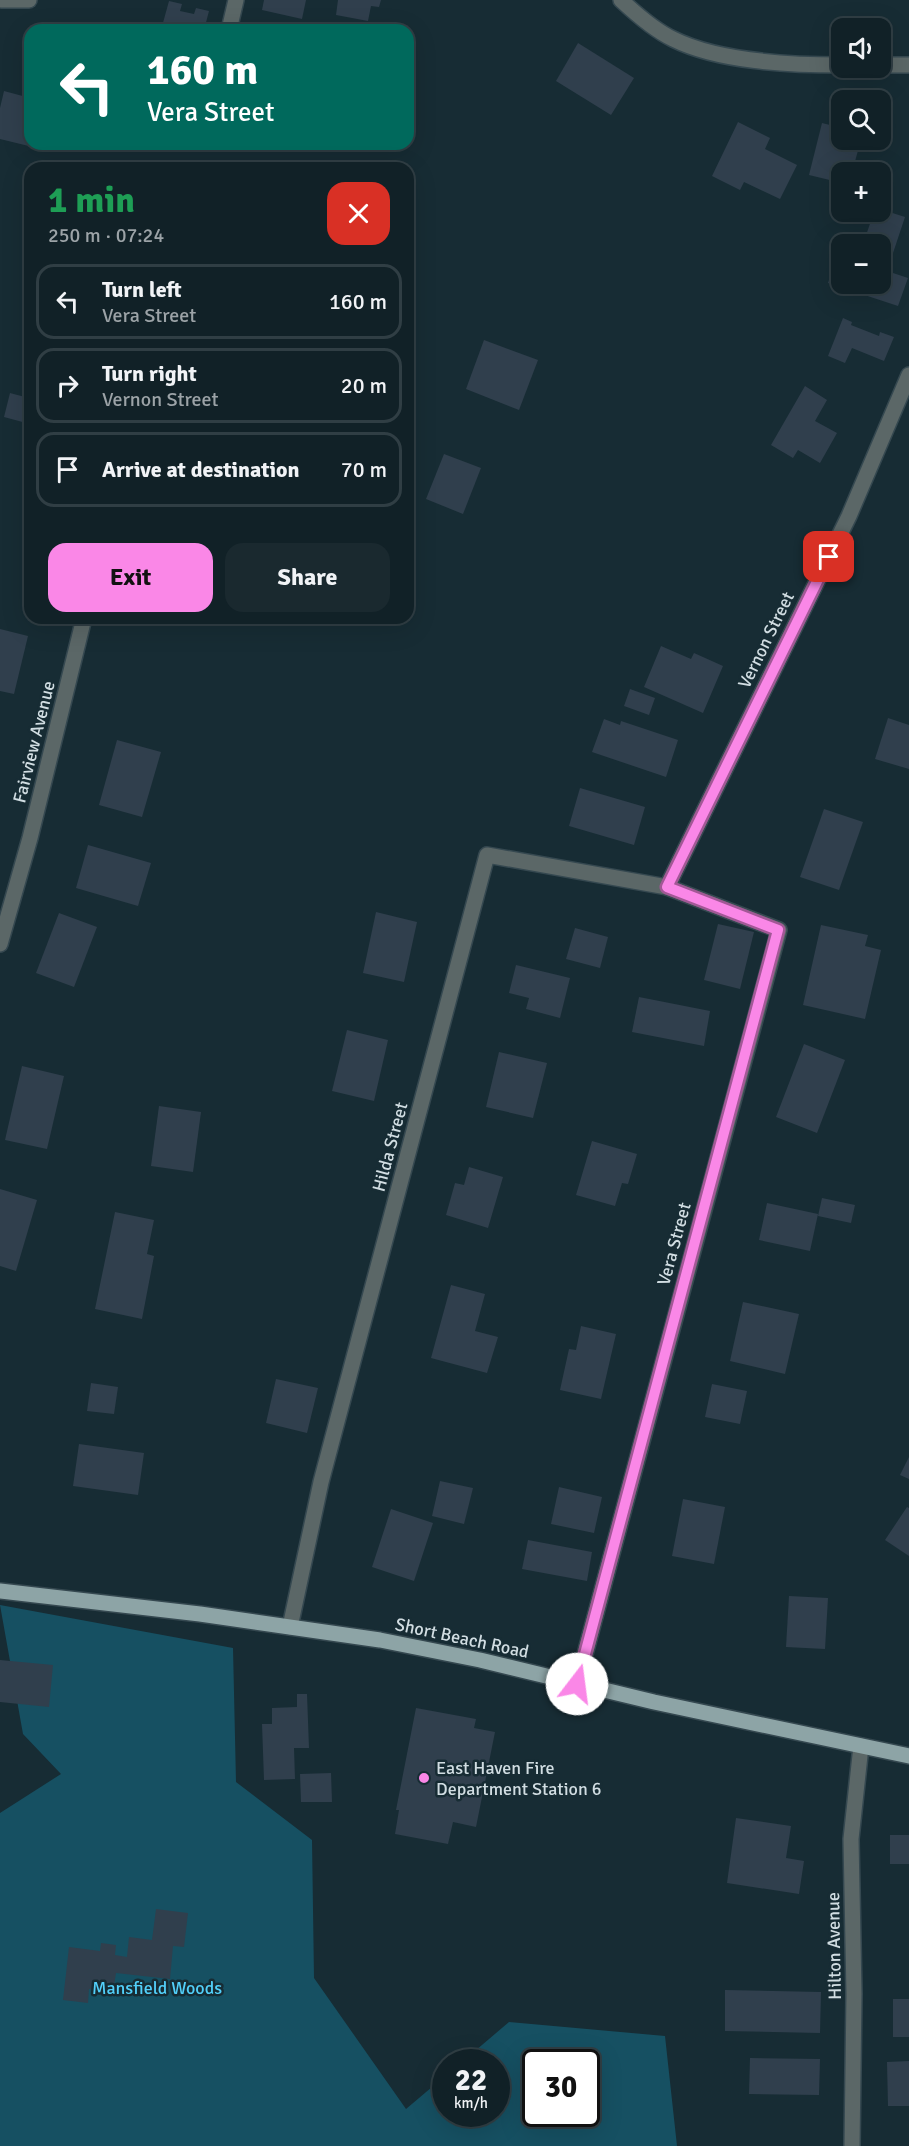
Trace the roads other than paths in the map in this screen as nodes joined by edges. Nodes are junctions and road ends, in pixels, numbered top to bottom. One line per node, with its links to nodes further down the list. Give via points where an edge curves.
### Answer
1 (2, 0): 2 (street)
2 (29, 0)
3 (236, 0): 5 (street)
4 (621, 0): 6 (street, via 672,39 707,52 744,59)
5 (231, 24)
6 (831, 64)
7 (891, 65): 8 (street)
8 (909, 65)
9 (909, 375): 11 (street, Vernon Street, via 849,516)
10 (83, 624): 12 (street, Fairview Avenue)
11 (667, 887): 14 (street, Hilda Street, via 487,855 321,1482); 15 (street, Vera Street, via 778,930)
12 (0, 944)
13 (0, 1591): 14 (main road, Short Beach Road)
14 (290, 1627): 15 (main road, Short Beach Road, via 380,1640)
15 (577, 1684): 16 (main road, Short Beach Road)
16 (861, 1746): 17 (main road, Short Beach Road); 18 (street, Hilton Avenue, via 851,1839)
17 (909, 1756)
18 (852, 2146)

